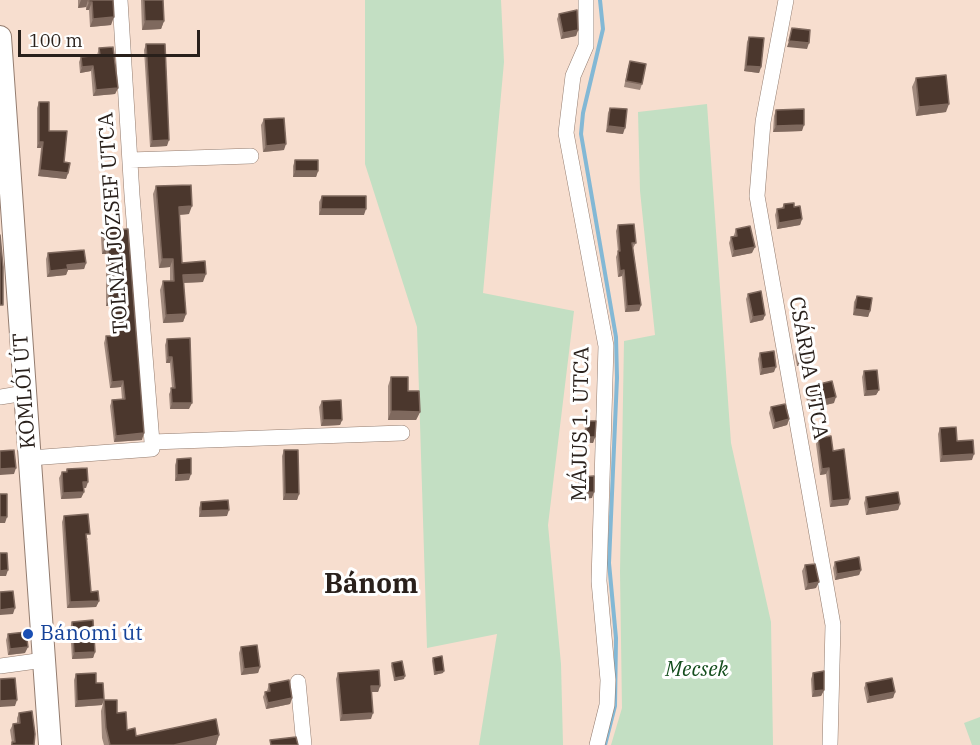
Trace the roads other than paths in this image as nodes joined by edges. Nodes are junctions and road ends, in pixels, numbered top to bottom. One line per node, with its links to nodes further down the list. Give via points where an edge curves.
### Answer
1 (120, 0): 6 (street, TOLNAI JÓZSEF UTCA)
2 (586, 0): 17 (street, MÁJUS 1. UTCA, via 588,34 573,76 566,133 606,346 599,581 608,680 607,705)
3 (786, 0): 18 (street, CSÁRDA UTCA, via 764,122 757,196 833,626)
4 (0, 38): 7 (main road, KOMLÓI ÚT)
5 (251, 156): 6 (street)
6 (130, 160): 10 (street, TOLNAI JÓZSEF UTCA)
7 (25, 393): 8 (street); 11 (main road, KOMLÓI ÚT)
8 (0, 397)
9 (402, 433): 10 (street)
10 (152, 442): 11 (street, via 153,449)
11 (30, 458): 12 (main road, KOMLÓI ÚT)
12 (44, 660): 13 (street); 15 (main road, KOMLÓI ÚT)
13 (0, 666)
14 (298, 682): 16 (street)
15 (50, 745)
16 (304, 745)
17 (597, 745)
18 (830, 745)

